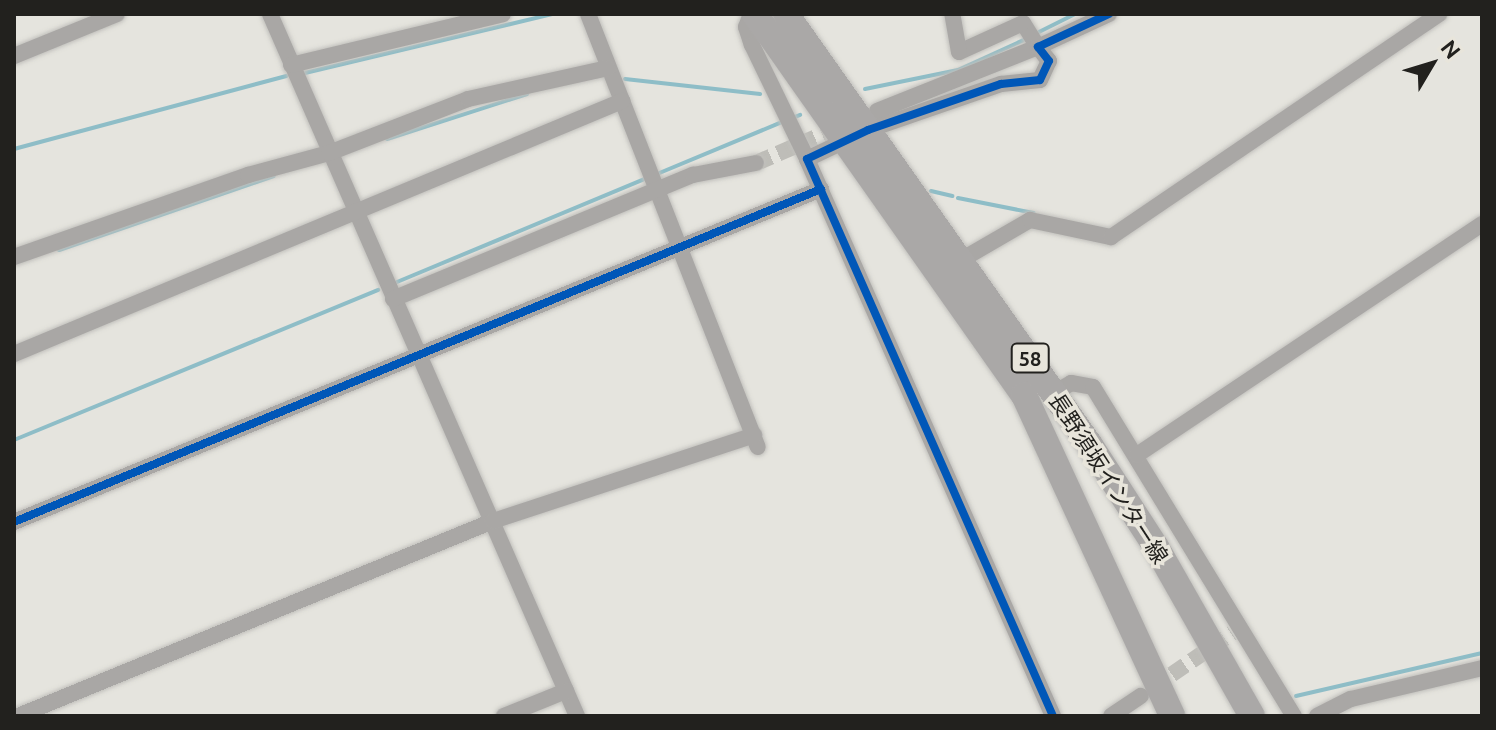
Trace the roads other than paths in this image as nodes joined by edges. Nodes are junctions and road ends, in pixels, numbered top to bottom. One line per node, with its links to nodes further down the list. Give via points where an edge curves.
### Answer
1 (117, 14): 11 (street)
2 (270, 14): 12 (street)
3 (503, 14): 12 (street)
4 (588, 14): 13 (street)
5 (753, 14): 15 (main road, 長野須坂インター線 / 58); 17 (street, via 746,27 752,45)
6 (786, 14): 15 (main road, 長野須坂インター線 / 58)
7 (952, 14): 10 (street, via 959,52 1023,23)
8 (1109, 14): 10 (street)
9 (1439, 14): 25 (street, via 1111,237 1030,220)
10 (1033, 39): 15 (street); 15 (street, via 1049,61 1040,80 1001,84)
11 (14, 56)
12 (291, 65): 16 (street)
13 (608, 68): 14 (street); 16 (street, via 468,99)
14 (622, 101): 19 (street); 21 (street)
15 (863, 127): 17 (street); 25 (main road, 長野須坂インター線 / 58); 41 (main road, 長野須坂インター線 / 58, via 1024,395)
16 (329, 153): 21 (street); 24 (street, via 248,175)
17 (807, 159): 20 (street)
18 (756, 163): 19 (street)
19 (656, 186): 23 (street); 26 (street)
20 (821, 189): 23 (street); 39 (street)
21 (354, 212): 26 (street); 27 (street)
22 (1482, 224): 30 (street)
23 (683, 248): 28 (street); 31 (street, via 756,441)
24 (14, 257)
25 (961, 260): 29 (main road, 長野須坂インター線 / 58)
26 (393, 299): 28 (street)
27 (14, 354)
28 (418, 357): 31 (street); 32 (street)
29 (1054, 393): 30 (street, via 1071,383 1093,387); 42 (main road, 長野須坂インター線 / 58, via 1156,547)
30 (1137, 455): 43 (street)
31 (493, 521): 34 (street); 36 (street)
32 (14, 522)
33 (1482, 668): 44 (street, via 1351,699)
34 (566, 691): 37 (street); 38 (street)
35 (1141, 696): 40 (street)
36 (18, 716)
37 (504, 716)
38 (577, 716)
39 (1053, 716)
40 (1111, 716)
41 (1172, 716)
42 (1252, 716)
43 (1294, 716)
44 (1317, 716)

